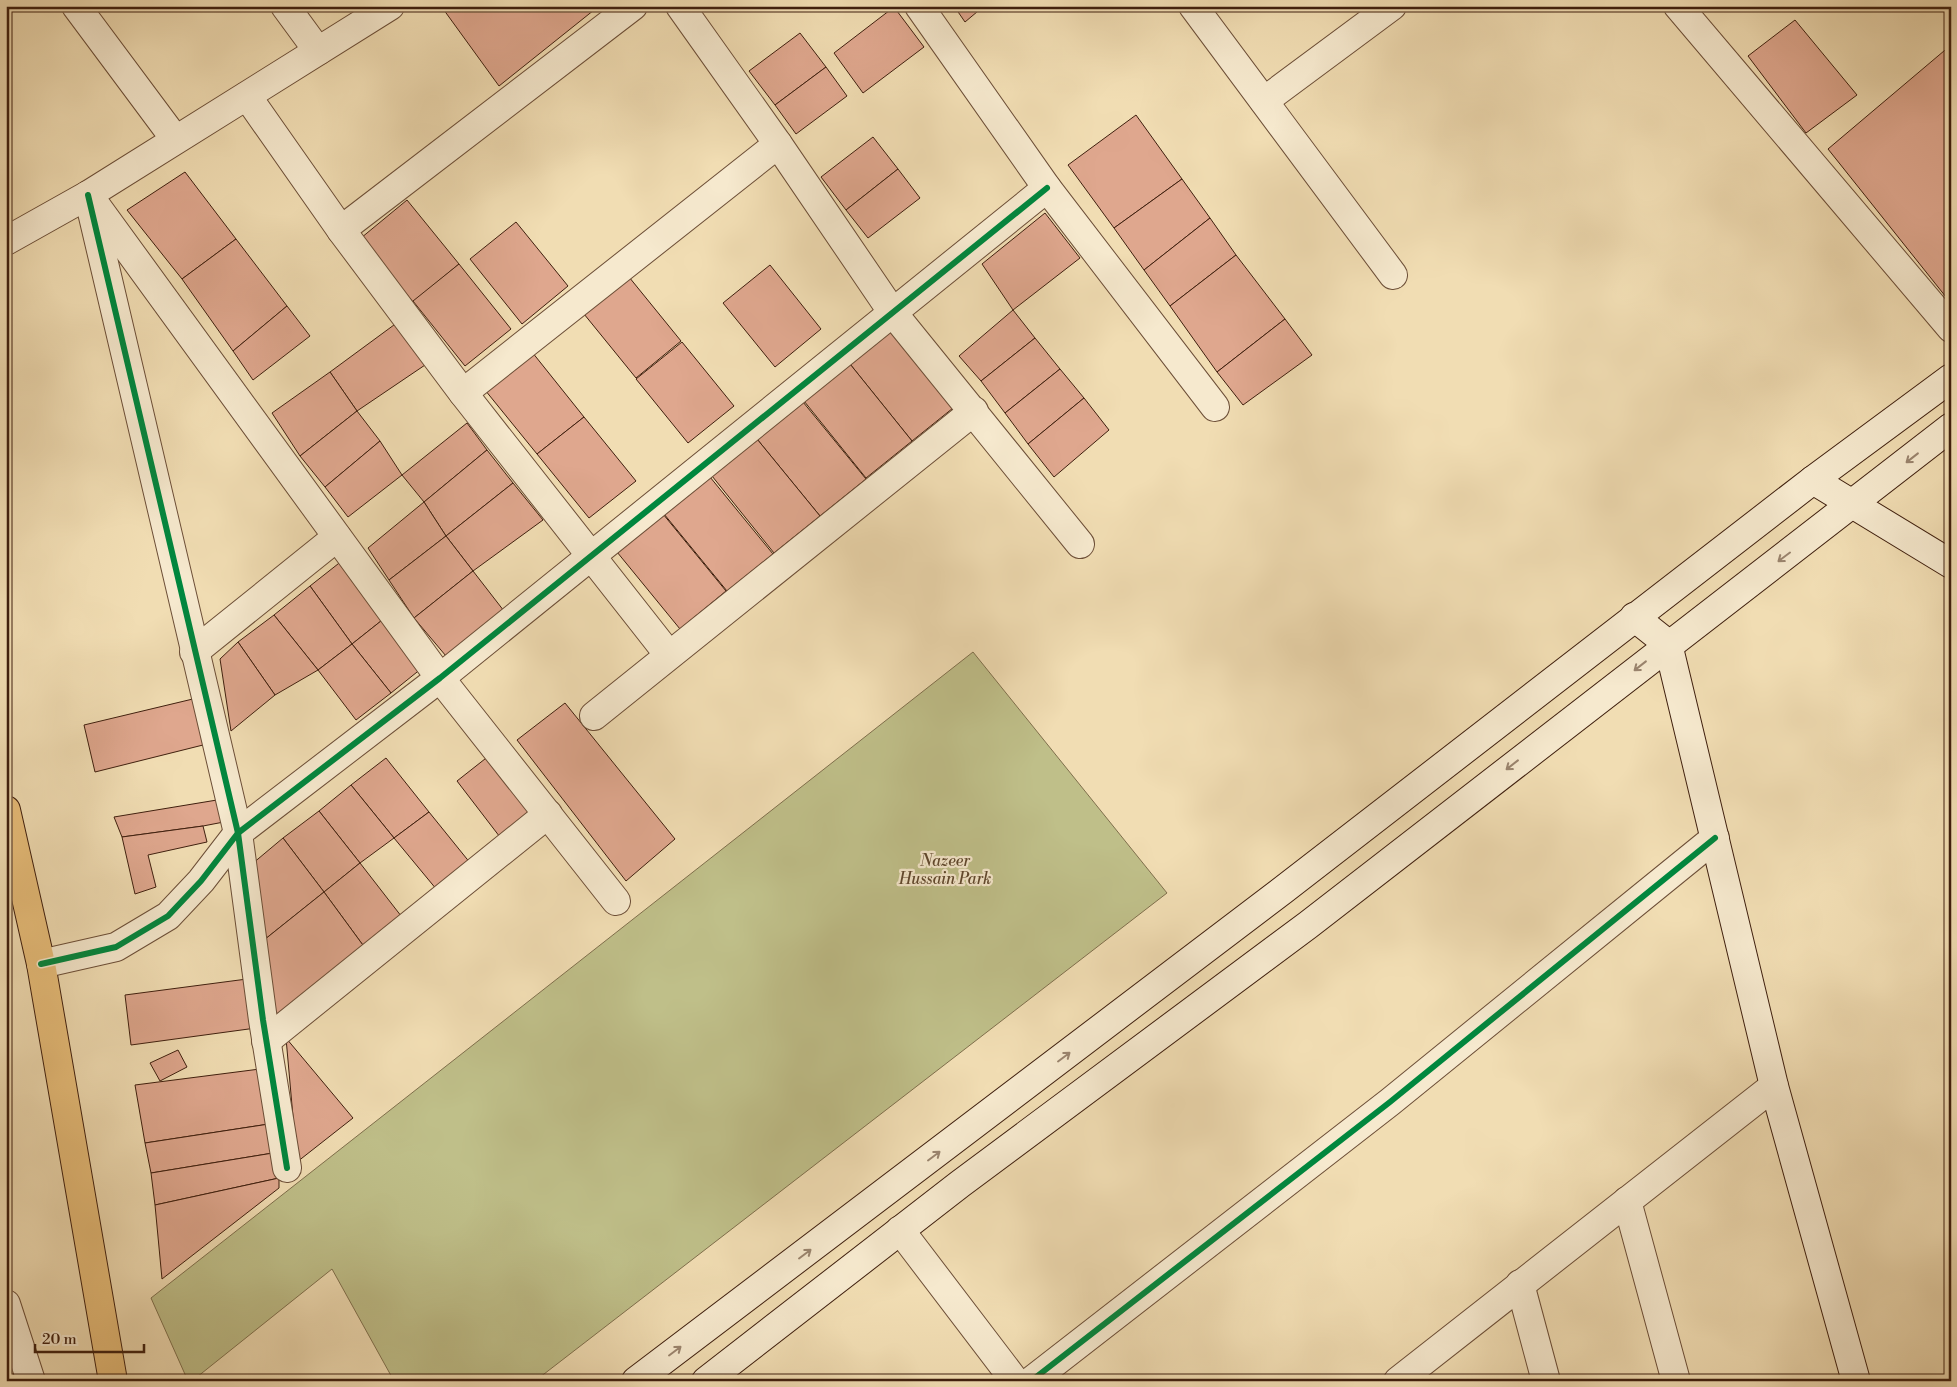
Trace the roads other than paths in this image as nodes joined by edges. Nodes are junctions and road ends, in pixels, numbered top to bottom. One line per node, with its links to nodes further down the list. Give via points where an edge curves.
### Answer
1 (76, 6): 13 (street)
2 (285, 6): 10 (street)
3 (390, 6): 10 (street)
4 (633, 6): 17 (street)
5 (680, 6): 14 (street)
6 (919, 6): 15 (street)
7 (1193, 6): 12 (street)
8 (1392, 6): 12 (street)
9 (1678, 6): 21 (street)
10 (318, 51): 11 (street)
11 (247, 96): 13 (street); 17 (street)
12 (1264, 101): 19 (street)
13 (175, 139): 16 (street)
14 (778, 144): 20 (street); 23 (street)
15 (1047, 188): 20 (street); 24 (street)
16 (88, 195): 18 (street); 29 (street); 35 (street)
17 (341, 230): 23 (street)
18 (6, 241)
19 (1394, 275)
20 (893, 313): 25 (street); 31 (street)
21 (1951, 328)
22 (1951, 378): 27 (street)
23 (463, 393): 31 (street)
24 (1214, 408)
25 (974, 411): 30 (street); 36 (street)
26 (1951, 428): 28 (street, one-way to 28)
27 (1813, 480): 28 (street); 33 (street)
28 (1852, 505): 32 (street); 34 (street, one-way to 34)
29 (337, 537): 35 (street); 37 (street)
30 (1080, 544)
31 (592, 556): 36 (street); 37 (street)
32 (1951, 564)
33 (1634, 617): 34 (street); 54 (street, one-way to 33, via 1284,890)
34 (1668, 644): 42 (street); 49 (street, one-way to 49, via 1308,924)
35 (194, 652): 41 (street)
36 (669, 655): 38 (street)
37 (440, 678): 40 (street); 41 (street)
38 (594, 716)
39 (6, 810): 44 (main road)
40 (548, 814): 43 (street); 45 (street)
41 (238, 833): 44 (street, via 202,881 168,916 116,947); 45 (street)
42 (1715, 838): 46 (street); 57 (street, via 1390,1102)
43 (616, 901)
44 (42, 964): 53 (main road)
45 (271, 1029): 47 (street)
46 (1774, 1086): 48 (street); 61 (street)
47 (287, 1168)
48 (1627, 1201): 50 (street); 60 (street)
49 (900, 1230): 55 (street); 56 (street)
50 (1520, 1284): 58 (street); 59 (street)
51 (6, 1304): 52 (street)
52 (31, 1381)
53 (113, 1381)
54 (636, 1381)
55 (706, 1381)
56 (1015, 1381)
57 (1031, 1381)
58 (1398, 1381)
59 (1546, 1381)
60 (1676, 1381)
61 (1856, 1381)

